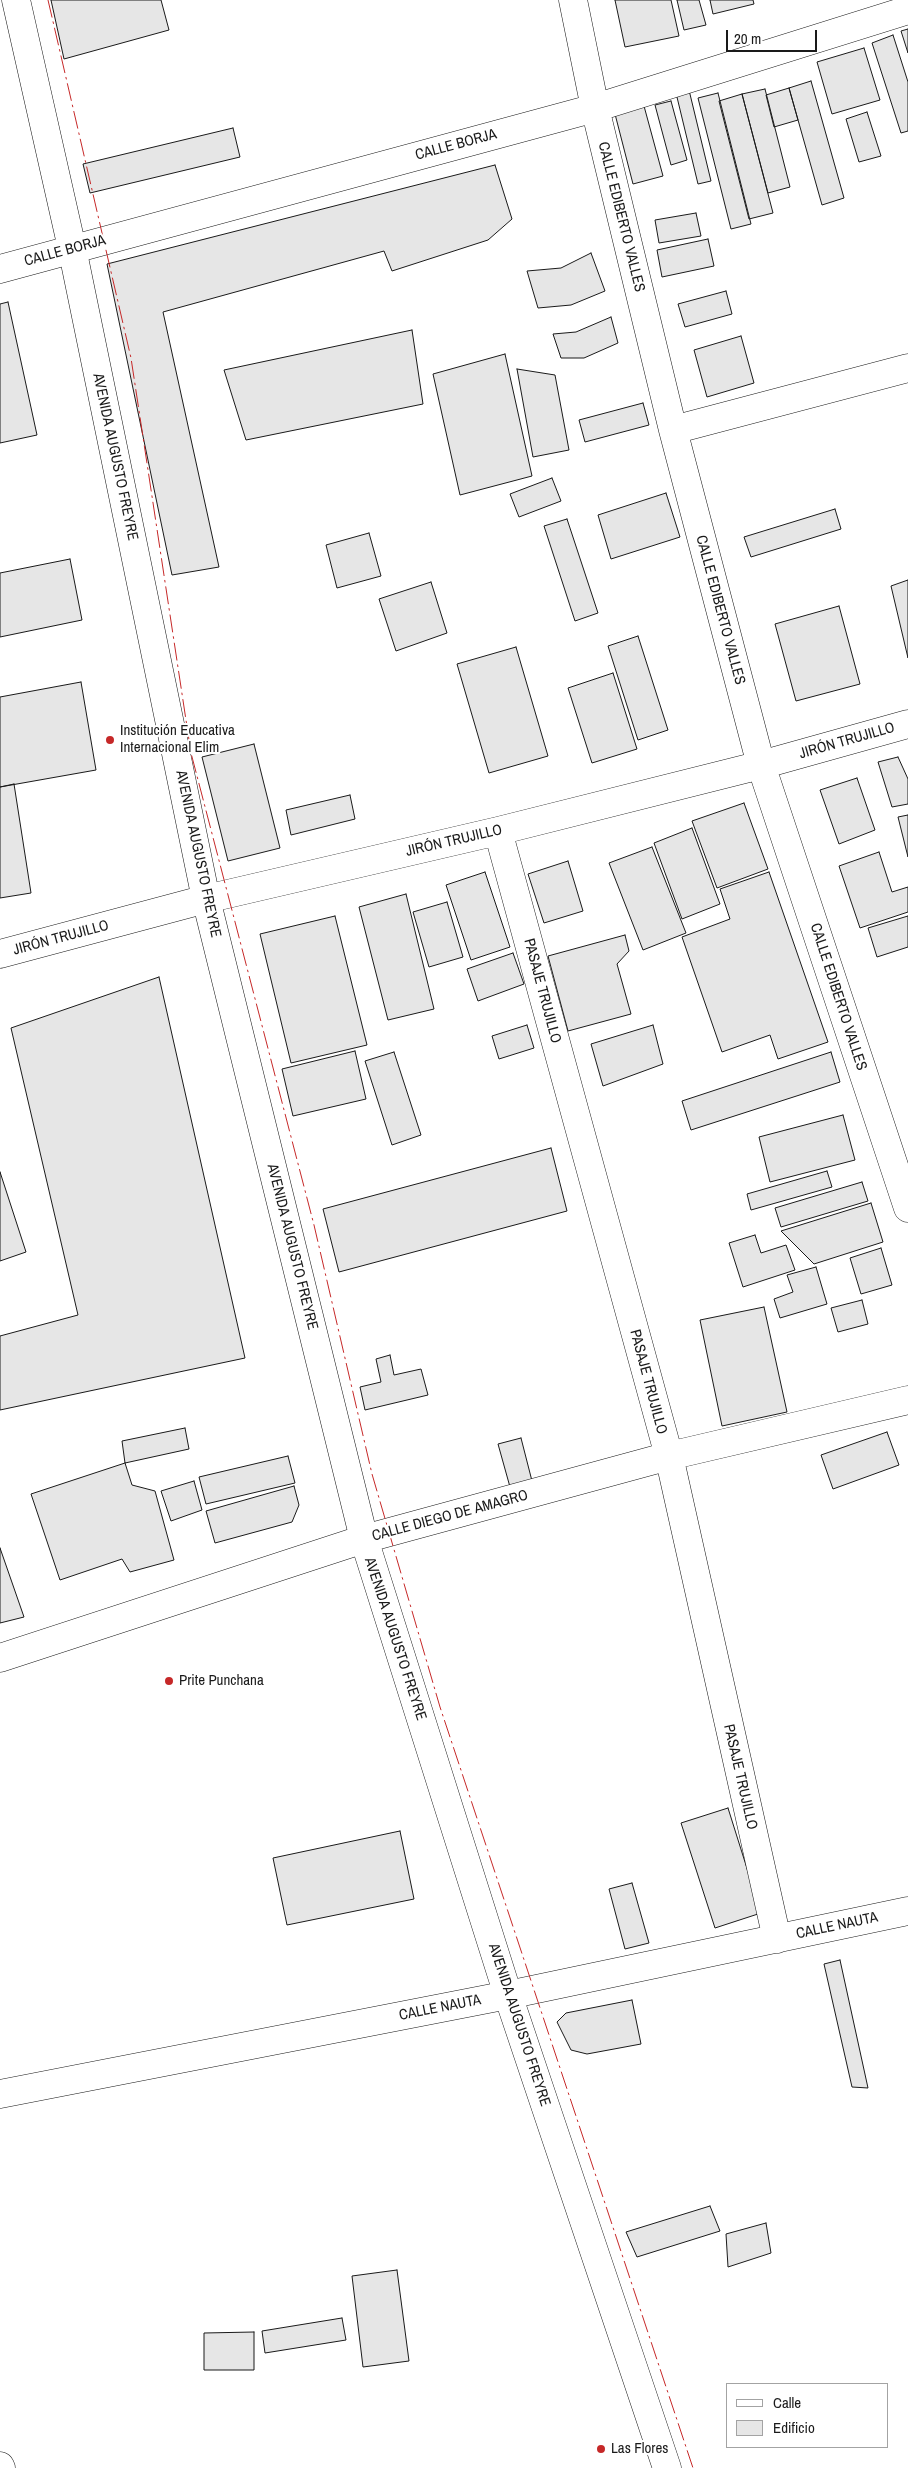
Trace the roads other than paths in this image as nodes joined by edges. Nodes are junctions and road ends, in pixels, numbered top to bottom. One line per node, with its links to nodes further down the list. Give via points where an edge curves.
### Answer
1 (16, 0): 5 (street, AVENIDA AUGUSTO FREYRE)
2 (573, 0): 4 (street, CALLE EDIBERTO VALLES)
3 (908, 10): 4 (street, CALLE BORJA)
4 (595, 108): 5 (street, CALLE BORJA); 8 (street, CALLE EDIBERTO VALLES)
5 (72, 248): 6 (street, CALLE BORJA); 12 (street, AVENIDA AUGUSTO FREYRE)
6 (0, 268)
7 (908, 368): 8 (street)
8 (673, 430): 10 (street, CALLE EDIBERTO VALLES)
9 (908, 724): 10 (street, JIRÓN TRUJILLO)
10 (761, 765): 11 (street, JIRÓN TRUJILLO); 14 (street, CALLE EDIBERTO VALLES)
11 (498, 831): 12 (street, JIRÓN TRUJILLO); 16 (street, PASAJE TRUJILLO)
12 (206, 899): 13 (street, JIRÓN TRUJILLO); 17 (street, AVENIDA AUGUSTO FREYRE)
13 (0, 954)
14 (908, 1208)
15 (908, 1400): 16 (street, CALLE DIEGO DE AMAGRO)
16 (669, 1456): 17 (street, CALLE DIEGO DE AMAGRO); 20 (street, PASAJE TRUJILLO)
17 (364, 1539): 18 (street, CALLE DIEGO DE AMAGRO); 21 (street, AVENIDA AUGUSTO FREYRE)
18 (0, 1658)
19 (908, 1911): 20 (street, CALLE NAUTA)
20 (777, 1939): 21 (street, CALLE NAUTA)
21 (508, 1994): 22 (street, CALLE NAUTA); 23 (street, AVENIDA AUGUSTO FREYRE)
22 (0, 2094)
23 (667, 2468)

